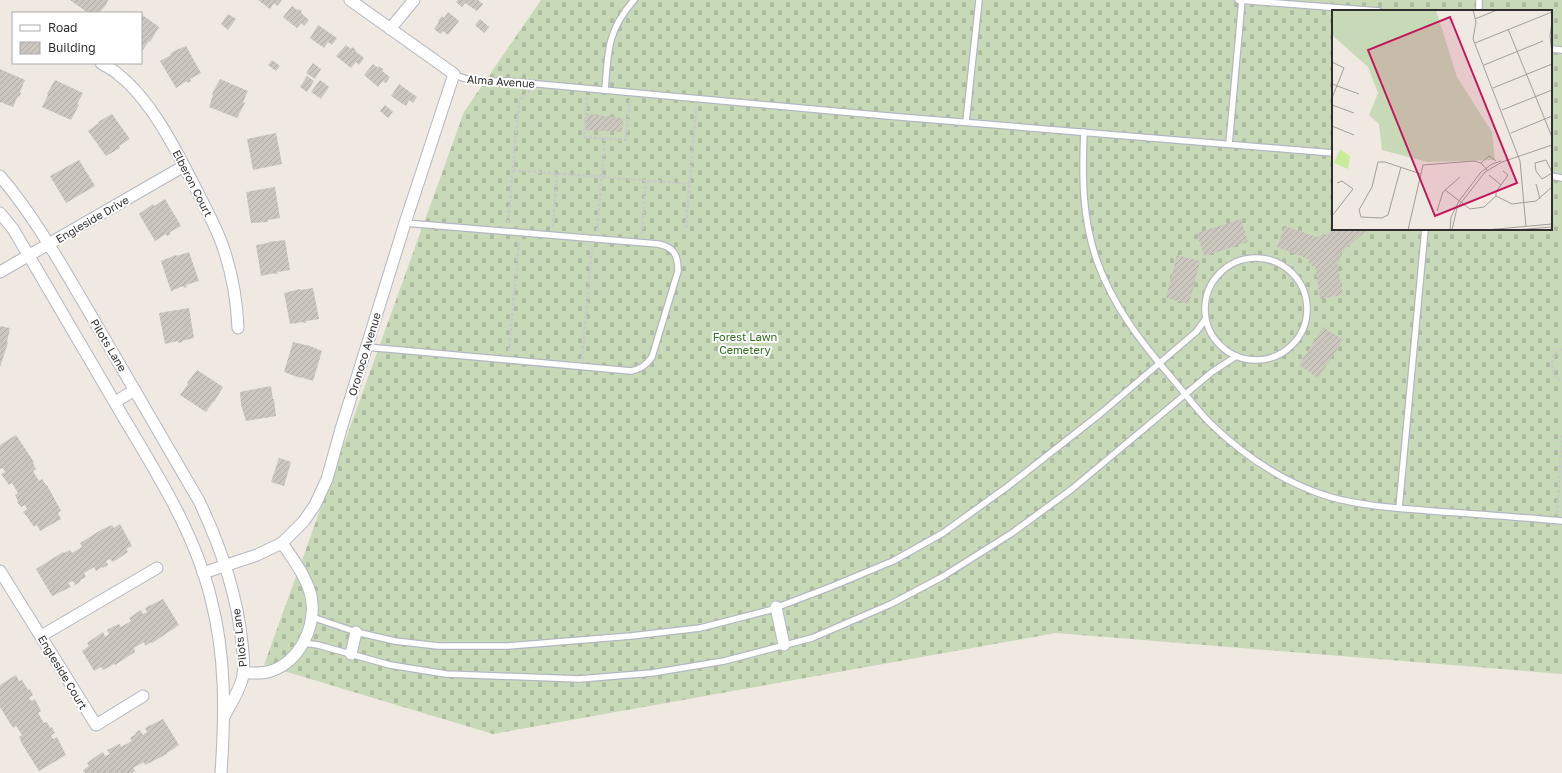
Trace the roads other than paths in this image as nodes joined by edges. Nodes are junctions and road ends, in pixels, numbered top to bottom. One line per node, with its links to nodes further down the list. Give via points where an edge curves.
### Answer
1 (350, 0): 8 (street, Alma Avenue)
2 (414, 0): 8 (street)
3 (634, 0): 13 (lane, via 612,33 607,56)
4 (979, 0): 14 (lane)
5 (1238, 0): 6 (lane)
6 (1242, 0): 7 (lane); 16 (lane)
7 (1367, 10)
8 (390, 29): 12 (street, Alma Avenue)
9 (1552, 48): 10 (lane)
10 (1562, 50)
11 (102, 64): 18 (street, Elberon Court, via 119,75 141,97 170,139)
12 (454, 74): 13 (lane, Alma Avenue, via 469,80); 23 (street, Oronoco Avenue)
13 (605, 90): 14 (lane, Alma Avenue)
14 (966, 122): 15 (lane, Alma Avenue)
15 (1084, 132): 16 (lane, Alma Avenue); 32 (lane, via 1084,210 1097,260 1118,309)
16 (1229, 144): 17 (lane, Alma Avenue)
17 (1332, 153)
18 (184, 166): 25 (street, Engleside Drive); 29 (street, Elberon Court, via 226,254 233,284)
19 (0, 176): 25 (street, Pilots Lane, via 20,199)
20 (1552, 176): 21 (lane)
21 (1562, 178)
22 (0, 213): 26 (street, Pilots Lane)
23 (405, 223): 30 (street, Oronoco Avenue); 30 (lane, via 667,246 674,251 678,271 652,357 639,369 630,371)
24 (1425, 230): 36 (lane)
25 (49, 244): 26 (street, Engleside Drive); 33 (street, Pilots Lane)
26 (29, 256): 27 (street, Engleside Drive); 35 (street, Pilots Lane)
27 (0, 272)
28 (1205, 320): 31 (lane, via 1216,342); 31 (lane, via 1204,304 1208,290 1227,266 1241,260 1271,260 1296,276 1307,304 1301,334 1292,346 1280,355 1265,360); 32 (lane, via 1196,332)
29 (238, 328)
30 (366, 347): 38 (street, Oronoco Avenue, via 327,479 304,521)
31 (1235, 357): 34 (lane)
32 (1159, 363): 34 (lane); 43 (lane, via 1100,414 943,533 893,561)
33 (135, 390): 35 (street); 39 (street, Pilots Lane, via 206,516)
34 (1185, 394): 36 (lane, via 1210,422 1246,454 1271,471 1329,496 1357,503); 48 (lane, via 1072,489 1012,533 942,577 891,604 812,638)
35 (115, 402): 42 (street, Pilots Lane, via 166,489 196,550)
36 (1400, 508): 37 (lane)
37 (1559, 521)
38 (282, 543): 39 (street, Oronoco Avenue, via 257,555); 44 (street, via 304,578 311,597)
39 (224, 565): 42 (street, Oronoco Avenue); 50 (street, Pilots Lane, via 241,631 245,664)
40 (157, 568): 46 (street)
41 (0, 570): 46 (street, Engleside Court)
42 (203, 573): 52 (street, Pilots Lane, via 212,599 219,643)
43 (776, 607): 45 (lane, via 700,628 508,646 438,646 395,641); 48 (street)
44 (312, 617): 45 (lane); 47 (street)
45 (356, 632): 49 (street)
46 (41, 636): 51 (street, Engleside Court, via 96,725)
47 (303, 643): 49 (lane); 50 (street, via 294,656 279,667 265,672)
48 (784, 645): 49 (lane, via 724,661 652,673 579,679 446,674 390,665)
49 (351, 654)
50 (243, 673): 52 (street, Pilots Lane)
51 (144, 696)
52 (224, 718): 53 (street)
53 (221, 773)

